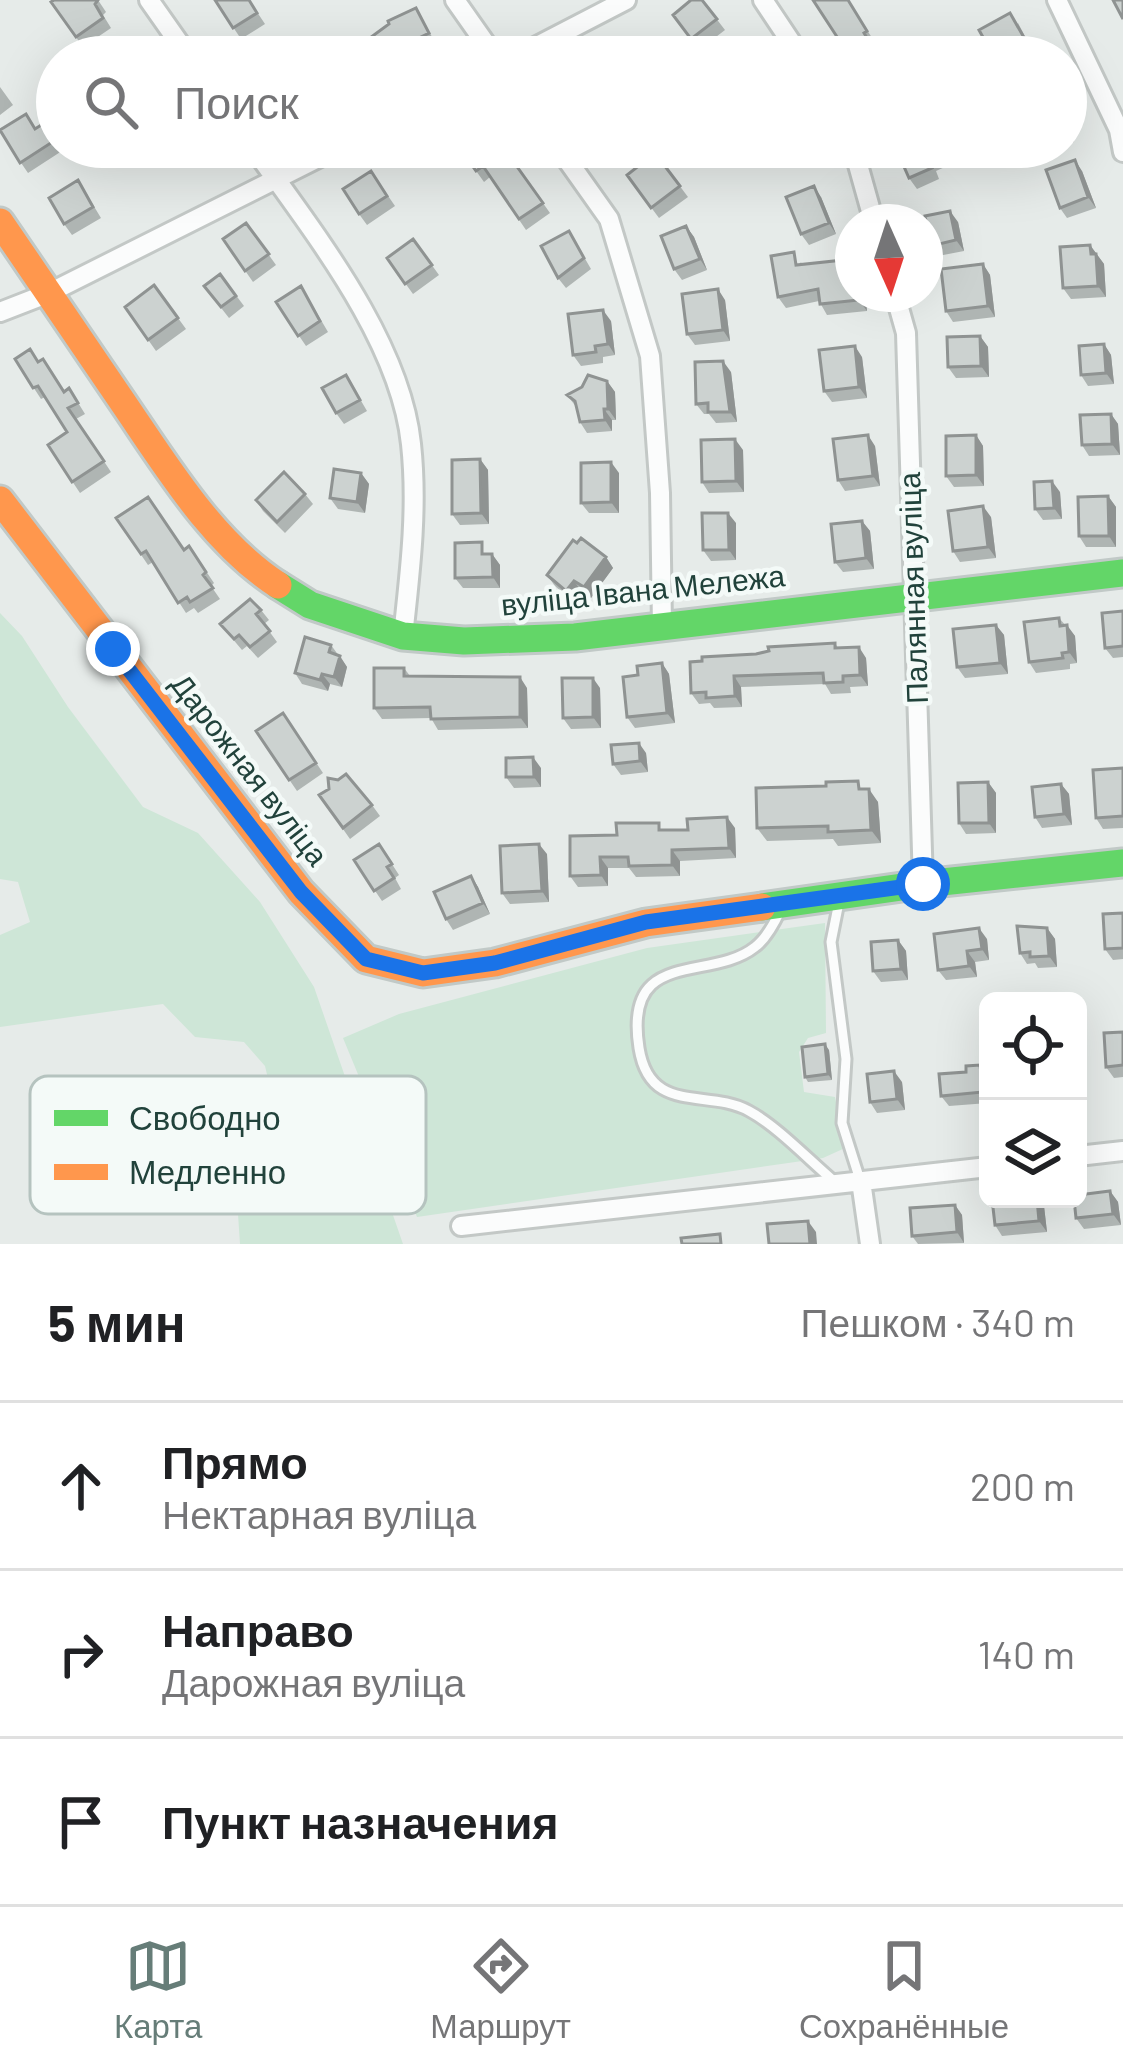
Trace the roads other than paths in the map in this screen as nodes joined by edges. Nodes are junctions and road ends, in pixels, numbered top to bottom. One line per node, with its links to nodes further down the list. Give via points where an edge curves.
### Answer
1 (149, 0): 6 (street)
2 (455, 0): 7 (street)
3 (626, 0): 8 (street)
4 (763, 0): 9 (street)
5 (1057, 0): 10 (street)
6 (175, 36)
7 (480, 36)
8 (557, 36)
9 (787, 36)
10 (1074, 36)
11 (1087, 63): 12 (street)
12 (1123, 152)
13 (268, 168): 17 (street)
14 (299, 168): 17 (street)
15 (573, 168): 26 (street, via 609,219 650,356)
16 (859, 168): 18 (street)
17 (276, 180): 20 (street); 27 (street, via 359,304 394,376 411,440 414,532)
18 (869, 204)
19 (0, 222): 20 (street, вуліца Івана Мележа)
20 (49, 293): 21 (street); 27 (street, вуліца Івана Мележа, via 170,469 261,574 310,605)
21 (0, 312)
22 (900, 312): 25 (street, Палянная вуліца)
23 (0, 500): 31 (street, Дарожная вуліца, via 301,892 366,959 423,973 495,963 646,922)
24 (1123, 573): 25 (street, вуліца Івана Мележа)
25 (914, 595): 26 (street, вуліца Івана Мележа); 29 (street, Палянная вуліца)
26 (662, 626): 27 (street, вуліца Івана Мележа, via 524,640)
27 (403, 636)
28 (1123, 863): 29 (street)
29 (923, 884): 30 (street)
30 (840, 896): 31 (street); 35 (lane, via 831,942 846,1059 842,1123)
31 (783, 904): 36 (lane, via 756,946 653,985 639,1009 640,1050 647,1072 673,1096 750,1111)
32 (1123, 1151): 33 (street)
33 (1087, 1155)
34 (979, 1168): 35 (street)
35 (861, 1181): 36 (street); 38 (street)
36 (837, 1184): 37 (street)
37 (461, 1226)
38 (870, 1244)

